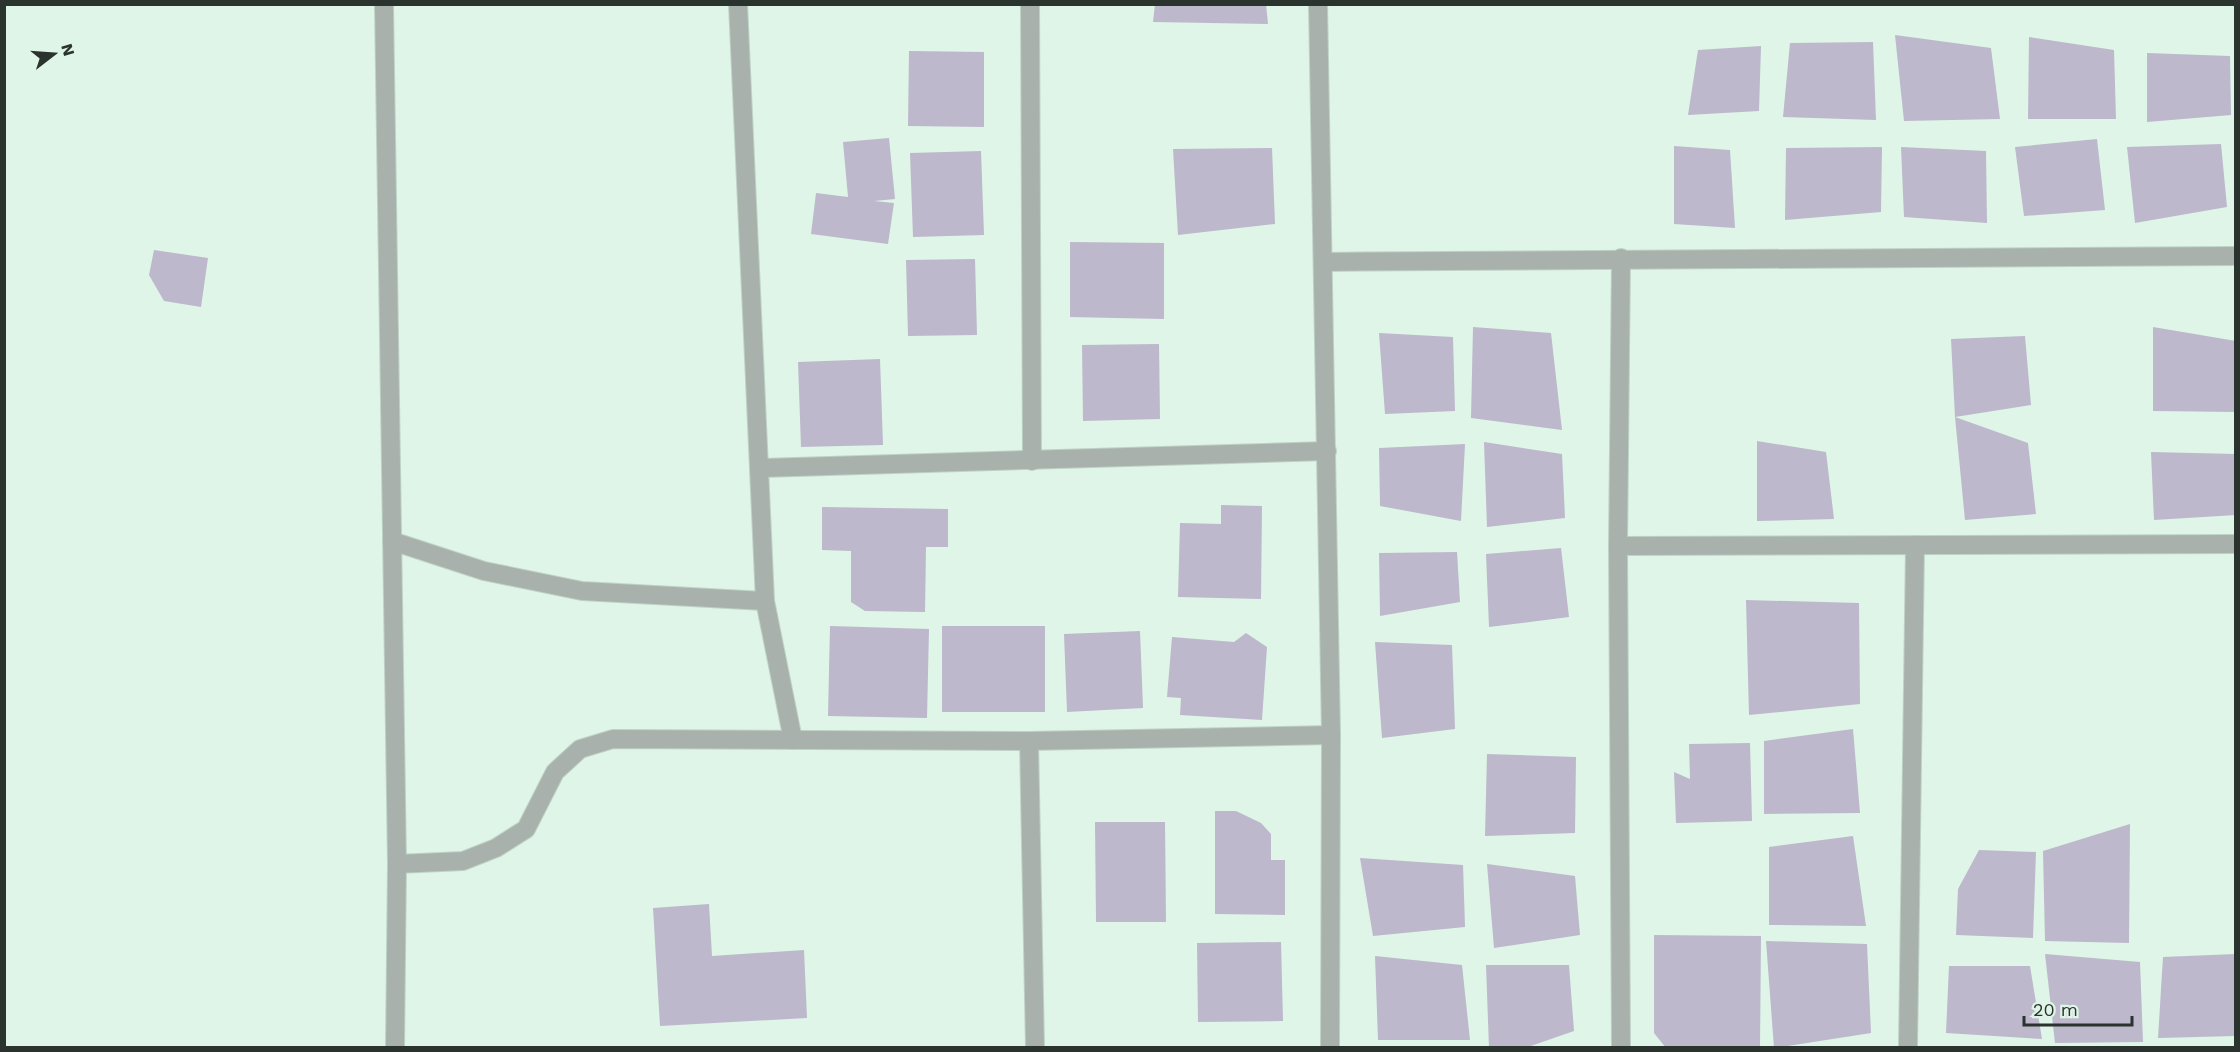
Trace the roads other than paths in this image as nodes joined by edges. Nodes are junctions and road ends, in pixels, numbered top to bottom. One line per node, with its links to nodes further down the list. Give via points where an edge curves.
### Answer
1 (384, 4): 11 (street)
2 (738, 4): 10 (street)
3 (1030, 4): 9 (street)
4 (1318, 4): 7 (street)
5 (2235, 256): 6 (street)
6 (1621, 258): 7 (street); 14 (street)
7 (1323, 262): 8 (street)
8 (1327, 451): 9 (street); 16 (street)
9 (1032, 461): 10 (street)
10 (759, 468): 15 (street)
11 (392, 541): 15 (street, via 484,571 582,591); 19 (street)
12 (2235, 544): 13 (street)
13 (1915, 545): 14 (street); 24 (street)
14 (1618, 546): 23 (street)
15 (765, 601): 17 (street)
16 (1331, 735): 18 (street); 22 (street)
17 (793, 740): 18 (street); 19 (street, via 613,739 580,749 555,772 526,829 496,848 464,861)
18 (1029, 741): 21 (street)
19 (397, 864): 20 (street)
20 (395, 1047)
21 (1035, 1047)
22 (1330, 1047)
23 (1621, 1047)
24 (1908, 1047)

